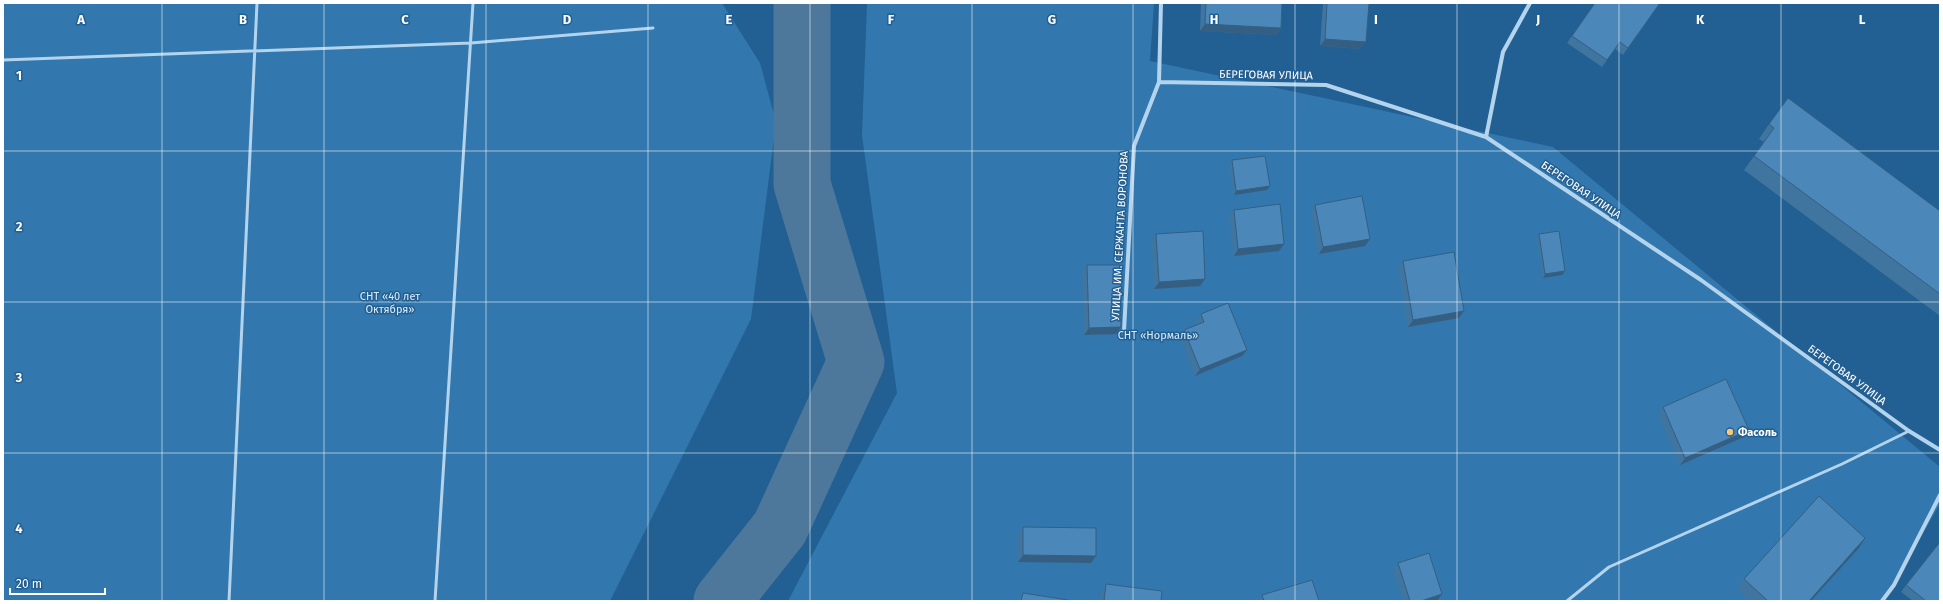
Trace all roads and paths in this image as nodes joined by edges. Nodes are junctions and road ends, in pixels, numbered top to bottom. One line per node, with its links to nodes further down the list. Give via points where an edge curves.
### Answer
1 (257, 3): 7 (lane)
2 (473, 3): 6 (lane)
3 (1161, 3): 9 (street, УЛИЦА ИМ. СЕРЖАНТА ВОРОНОВА)
4 (1530, 3): 10 (street, via 1503,52)
5 (653, 28): 6 (lane)
6 (471, 43): 7 (lane); 16 (lane)
7 (256, 52): 8 (lane); 15 (lane)
8 (3, 60)
9 (1159, 82): 10 (street, БЕРЕГОВАЯ УЛИЦА, via 1326,86); 11 (street, УЛИЦА ИМ. СЕРЖАНТА ВОРОНОВА, via 1134,146)
10 (1486, 137): 12 (street, БЕРЕГОВАЯ УЛИЦА, via 1701,280)
11 (1124, 331)
12 (1909, 431): 13 (street, БЕРЕГОВАЯ УЛИЦА); 17 (lane, via 1842,464 1608,567)
13 (1940, 450)
14 (1940, 495): 18 (street, via 1894,585)
15 (229, 601)
16 (435, 601)
17 (1568, 601)
18 (1882, 601)

